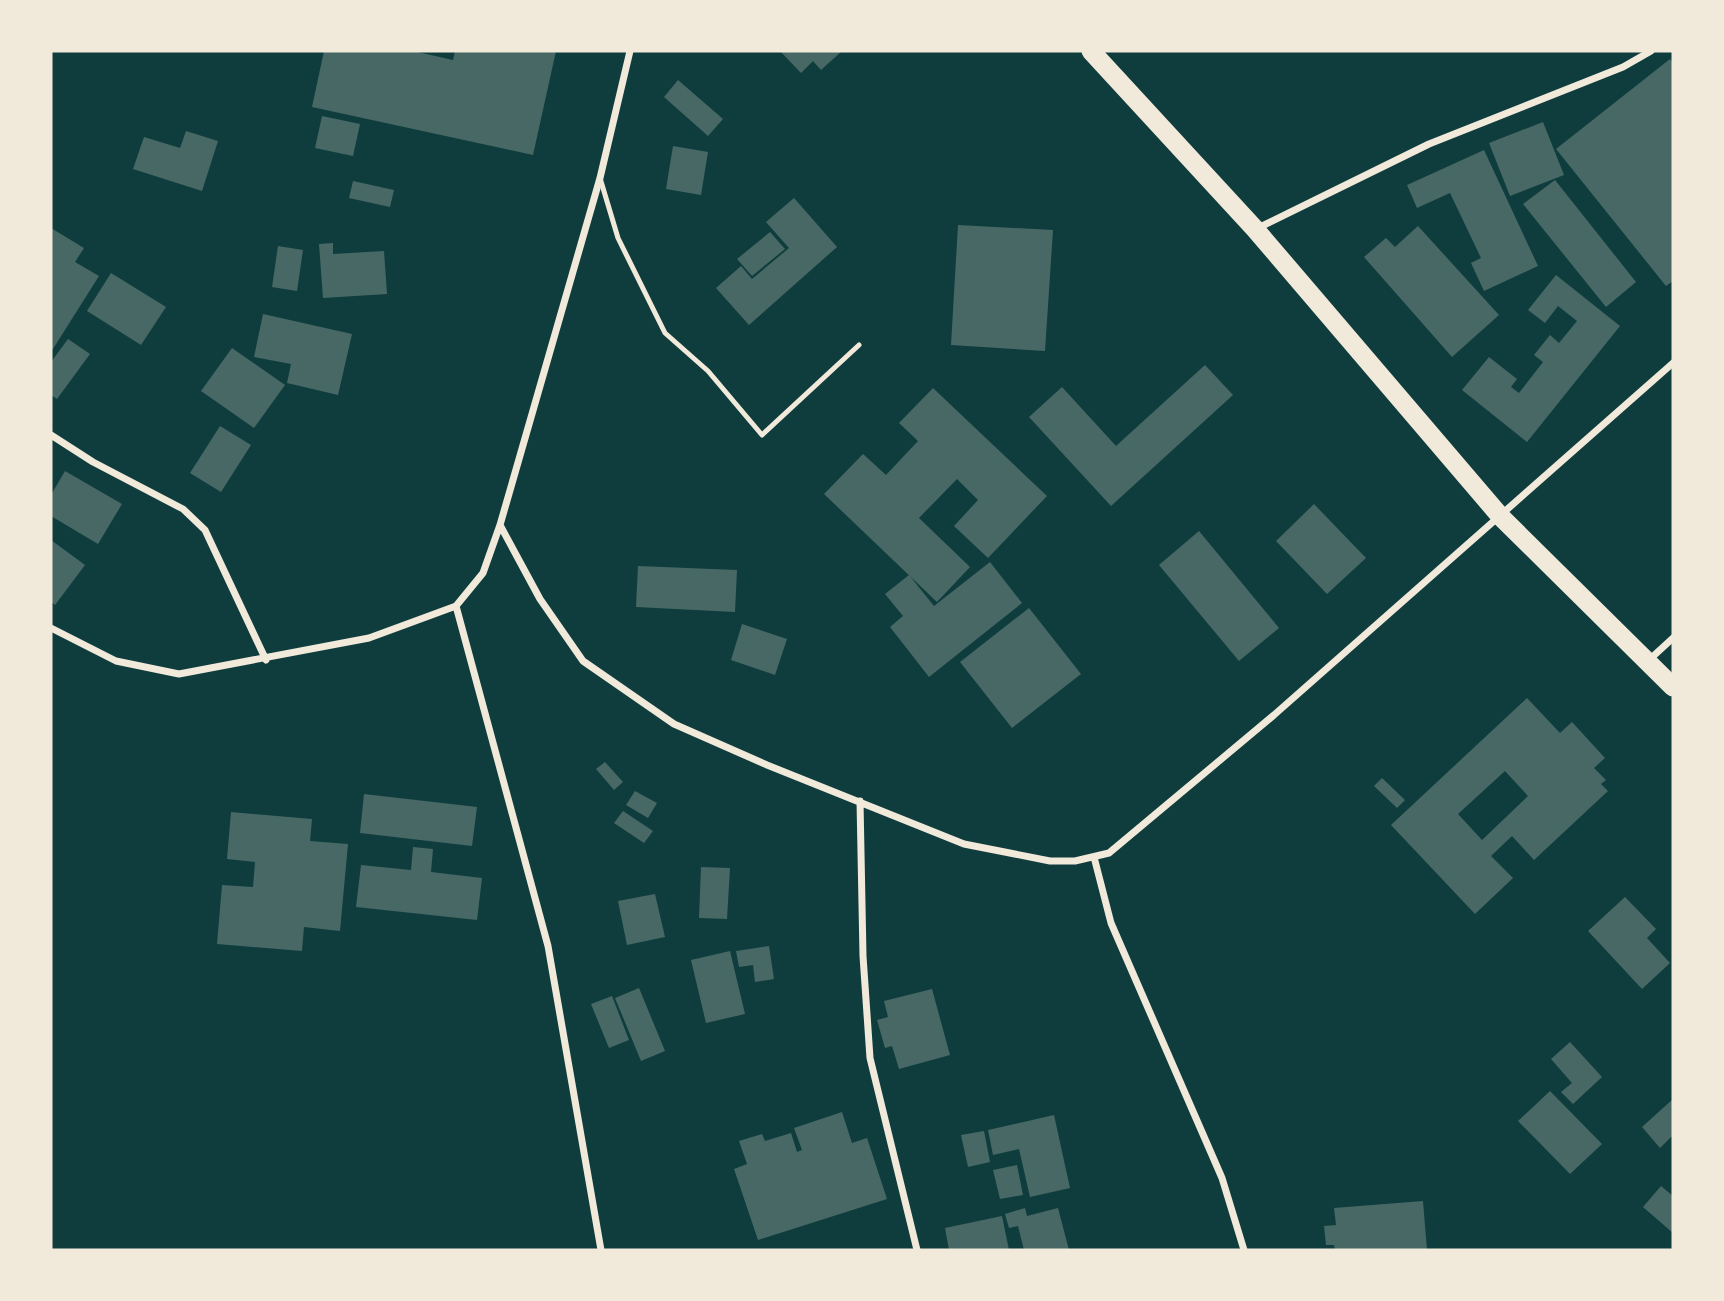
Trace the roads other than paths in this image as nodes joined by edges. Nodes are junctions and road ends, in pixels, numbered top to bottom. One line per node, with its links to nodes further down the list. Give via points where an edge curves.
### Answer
1 (630, 51): 4 (street)
2 (1091, 51): 5 (highway)
3 (1651, 51): 5 (street, via 1623,67 1429,144)
4 (600, 178): 6 (lane, via 618,238 665,333 708,371 762,435); 10 (street)
5 (1255, 229): 9 (highway)
6 (859, 345)
7 (1673, 363): 9 (street)
8 (51, 435): 14 (street, via 183,509 205,530)
9 (1501, 517): 15 (highway); 18 (street, via 1109,853)
10 (500, 525): 11 (street, via 483,573); 17 (street, via 540,599 583,661 674,723)
11 (456, 606): 14 (street, via 369,638); 19 (street, via 548,946)
12 (51, 628): 14 (street, via 116,661 179,674)
13 (1673, 638): 15 (street)
14 (266, 660)
15 (1649, 660): 16 (highway)
16 (1673, 687)
17 (860, 801): 18 (street, via 964,844 1050,861); 20 (street, via 870,1058)
18 (1094, 857): 21 (street, via 1111,923 1222,1178)
19 (601, 1250)
20 (917, 1250)
21 (1244, 1250)

